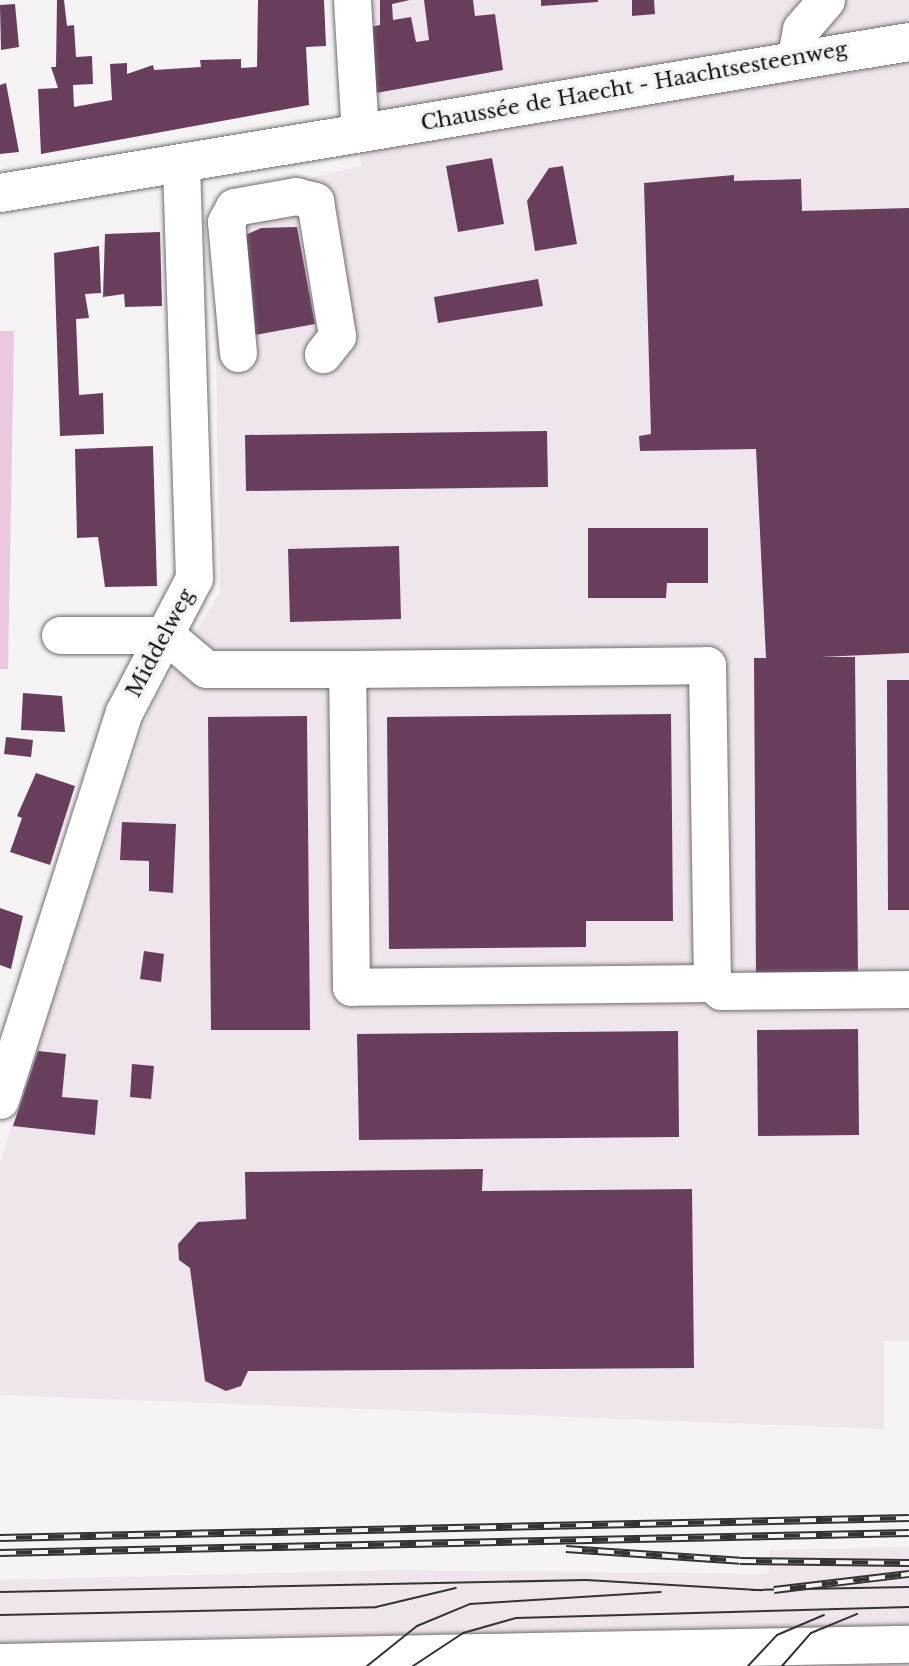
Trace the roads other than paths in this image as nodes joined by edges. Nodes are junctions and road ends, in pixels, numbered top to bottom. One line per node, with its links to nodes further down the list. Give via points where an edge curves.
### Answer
1 (352, 0): 5 (street)
2 (826, 0): 4 (street, via 802,29)
3 (909, 42): 4 (main road, Chaussée de Haecht - Haachtsesteenweg)
4 (796, 57): 5 (main road, Chaussée de Haecht - Haachtsesteenweg)
5 (360, 133): 6 (main road, Chaussée de Haecht - Haachtsesteenweg)
6 (181, 165): 7 (main road, Chaussée de Haecht - Haachtsesteenweg); 11 (street, Middelweg, via 196,555 191,589)
7 (0, 193)
8 (238, 353): 9 (street, via 226,222 234,207 296,196 315,201 337,336)
9 (323, 354)
10 (60, 635): 11 (street)
11 (166, 635): 12 (street, via 206,669); 15 (street, Middelweg, via 124,712)
12 (347, 669): 13 (street, via 707,665); 13 (street, via 351,988)
13 (712, 983): 14 (street, via 721,991)
14 (909, 989)
15 (0, 1100)
16 (909, 1644): 17 (street)
17 (525, 1659): 19 (street)
18 (0, 1662): 19 (street)
19 (256, 1663)

